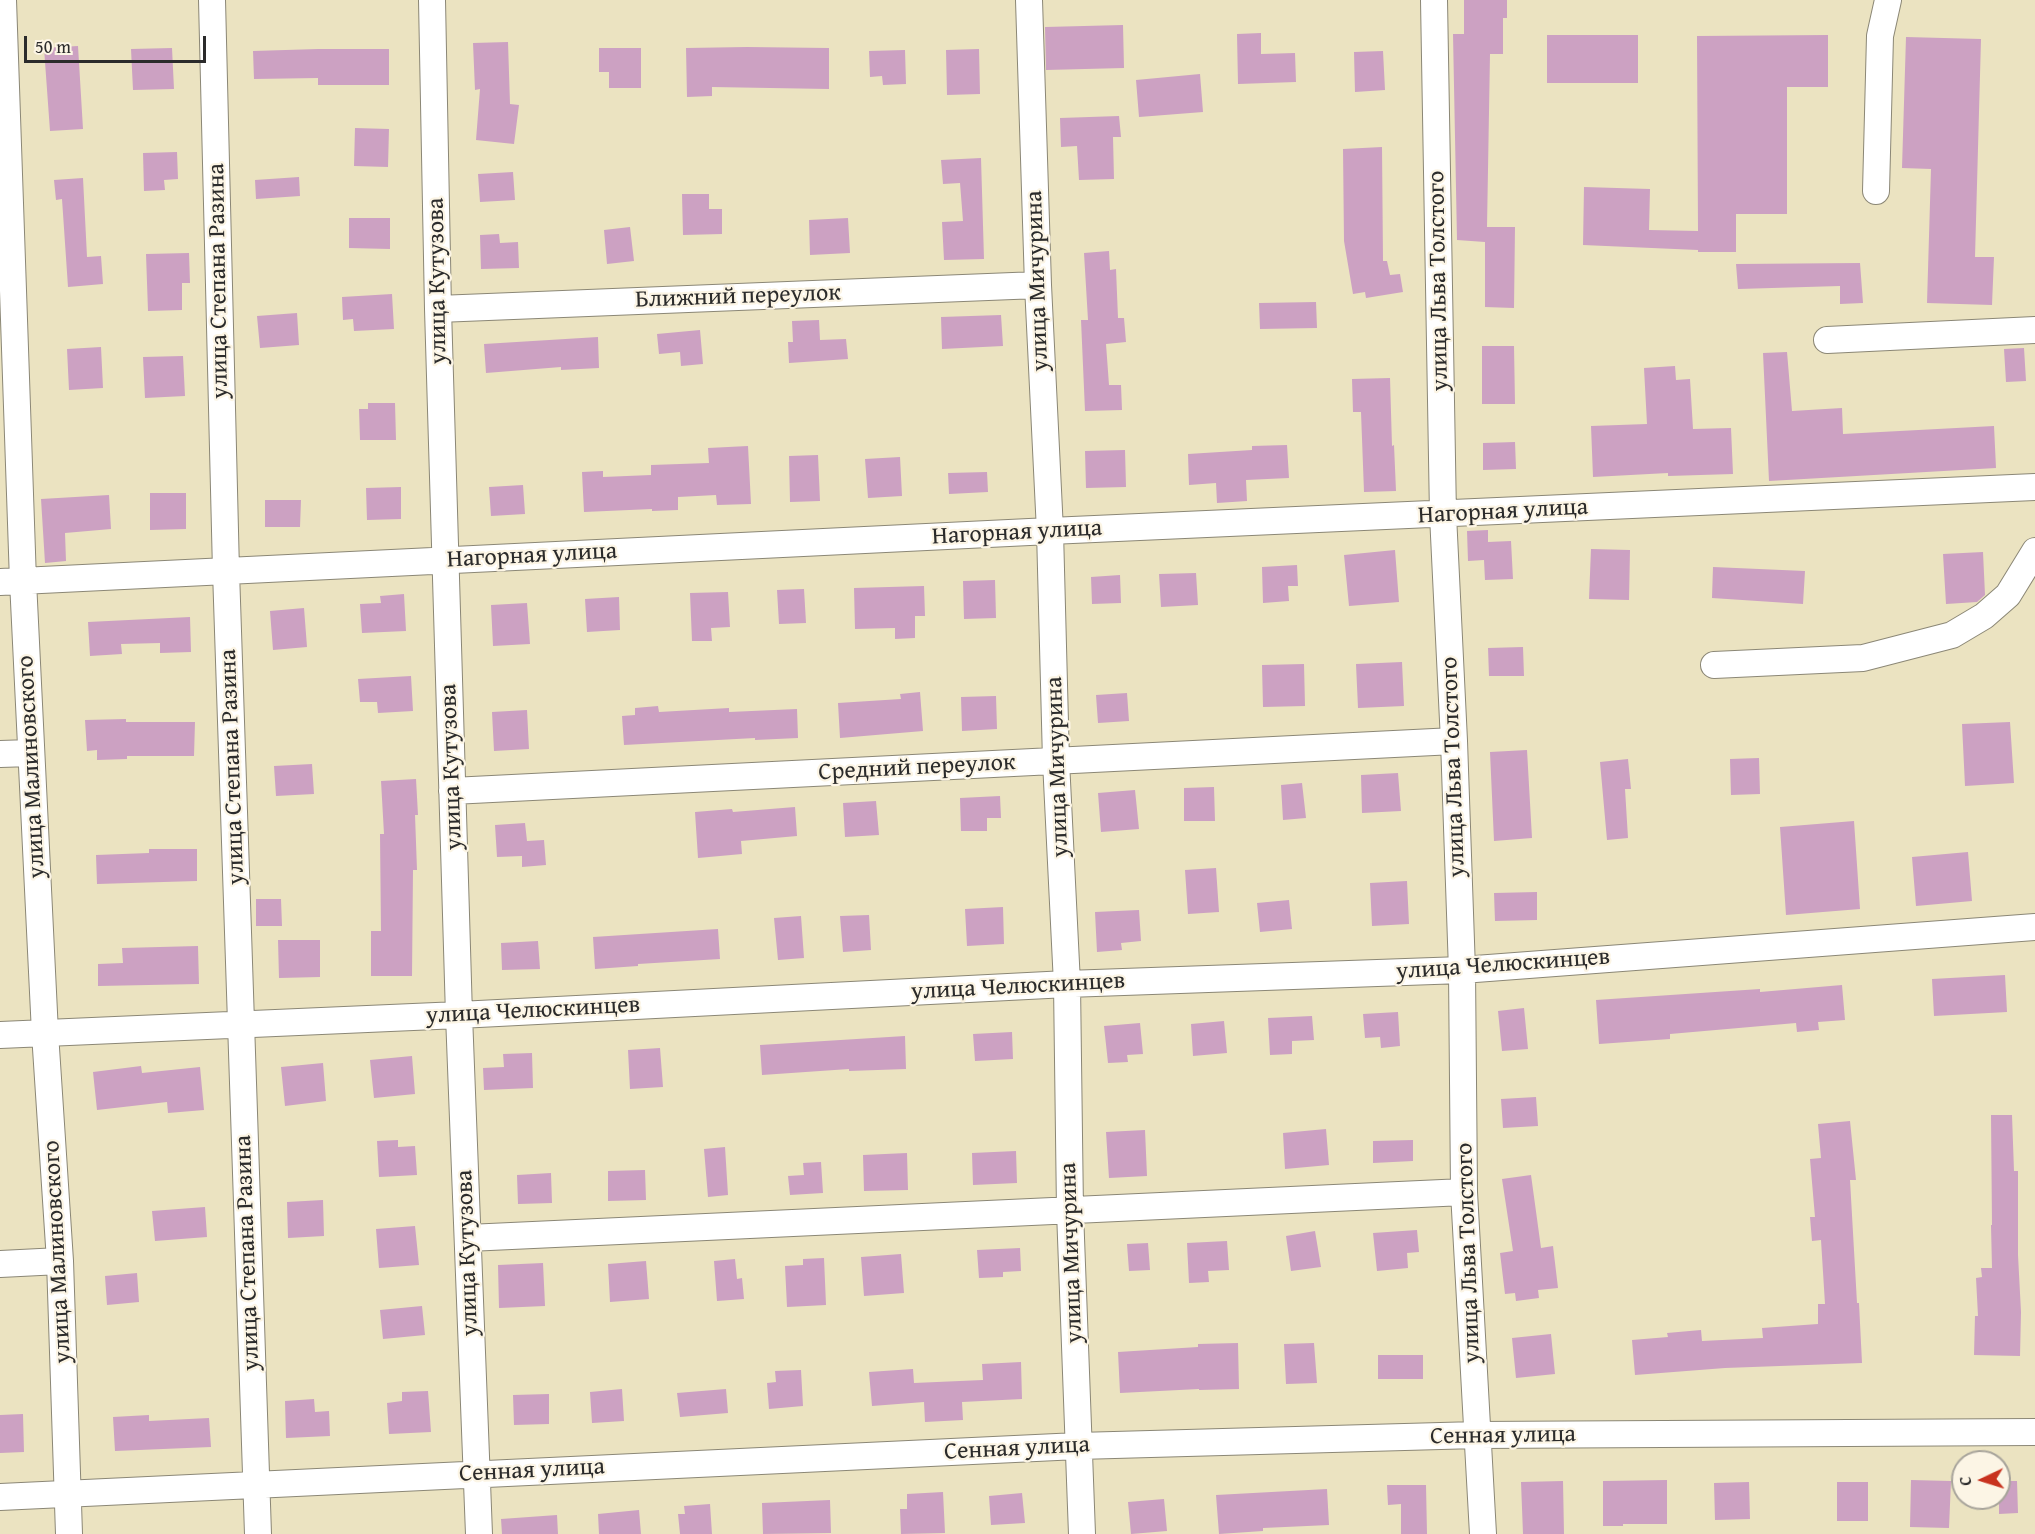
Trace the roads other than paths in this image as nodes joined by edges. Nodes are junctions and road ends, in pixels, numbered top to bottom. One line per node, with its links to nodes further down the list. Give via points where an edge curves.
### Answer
1 (3, 0): 18 (street, улица Малиновского)
2 (212, 0): 17 (street, улица Степана Разина)
3 (432, 0): 9 (street, улица Кутузова)
4 (1029, 0): 8 (street, улица Мичурина)
5 (1434, 0): 13 (street, улица Льва Толстого)
6 (1888, 0): 7 (street, via 1880,36)
7 (1876, 191)
8 (1038, 285): 9 (street, Ближний переулок); 14 (street, улица Мичурина)
9 (438, 309): 16 (street, улица Кутузова)
10 (2035, 330): 11 (street)
11 (1827, 340)
12 (2035, 487): 13 (street, Нагорная улица)
13 (1443, 515): 14 (street, Нагорная улица); 20 (street, улица Льва Толстого)
14 (1050, 531): 16 (street, Нагорная улица); 23 (street, улица Мичурина)
15 (2035, 551): 19 (street, via 2008,595 1984,616 1952,635 1863,658)
16 (445, 560): 17 (street, Нагорная улица); 24 (street, улица Кутузова)
17 (226, 571): 18 (street, Нагорная улица); 29 (street, улица Степана Разина)
18 (11, 582): 21 (street, улица Малиновского)
19 (1713, 665)
20 (1454, 741): 23 (street, Средний переулок); 26 (street, улица Льва Толстого)
21 (31, 753): 22 (street); 30 (street, улица Малиновского)
22 (0, 754)
23 (1056, 761): 24 (street, Средний переулок); 27 (street, улица Мичурина)
24 (452, 791): 28 (street, улица Кутузова)
25 (2035, 927): 26 (street, улица Челюскинцев)
26 (1462, 970): 27 (street, улица Челюскинцев); 32 (street, улица Льва Толстого)
27 (1068, 984): 28 (street, улица Челюскинцев); 33 (street, улица Мичурина)
28 (459, 1015): 29 (street, улица Челюскинцев); 34 (street, улица Кутузова)
29 (241, 1025): 30 (street, улица Челюскинцев); 41 (street, улица Степана Разина)
30 (45, 1033): 31 (street, улица Челюскинцев); 35 (street, улица Малиновского)
31 (0, 1035)
32 (1464, 1192): 33 (street); 38 (street, улица Льва Толстого)
33 (1070, 1211): 34 (street); 39 (street, улица Мичурина)
34 (468, 1238): 40 (street, улица Кутузова)
35 (60, 1261): 36 (street); 42 (street, улица Малиновского)
36 (0, 1264)
37 (2035, 1432): 38 (street, Сенная улица)
38 (1477, 1436): 39 (street, Сенная улица); 48 (street, улица Льва Толстого)
39 (1077, 1446): 40 (street, Сенная улица); 47 (street, улица Мичурина)
40 (476, 1474): 41 (street, Сенная улица); 46 (street, улица Кутузова)
41 (256, 1483): 42 (street, Сенная улица); 45 (street, улица Степана Разина)
42 (68, 1495): 43 (street, Сенная улица); 44 (street, улица Малиновского)
43 (0, 1497)
44 (69, 1534)
45 (258, 1534)
46 (479, 1534)
47 (1082, 1534)
48 (1483, 1534)

